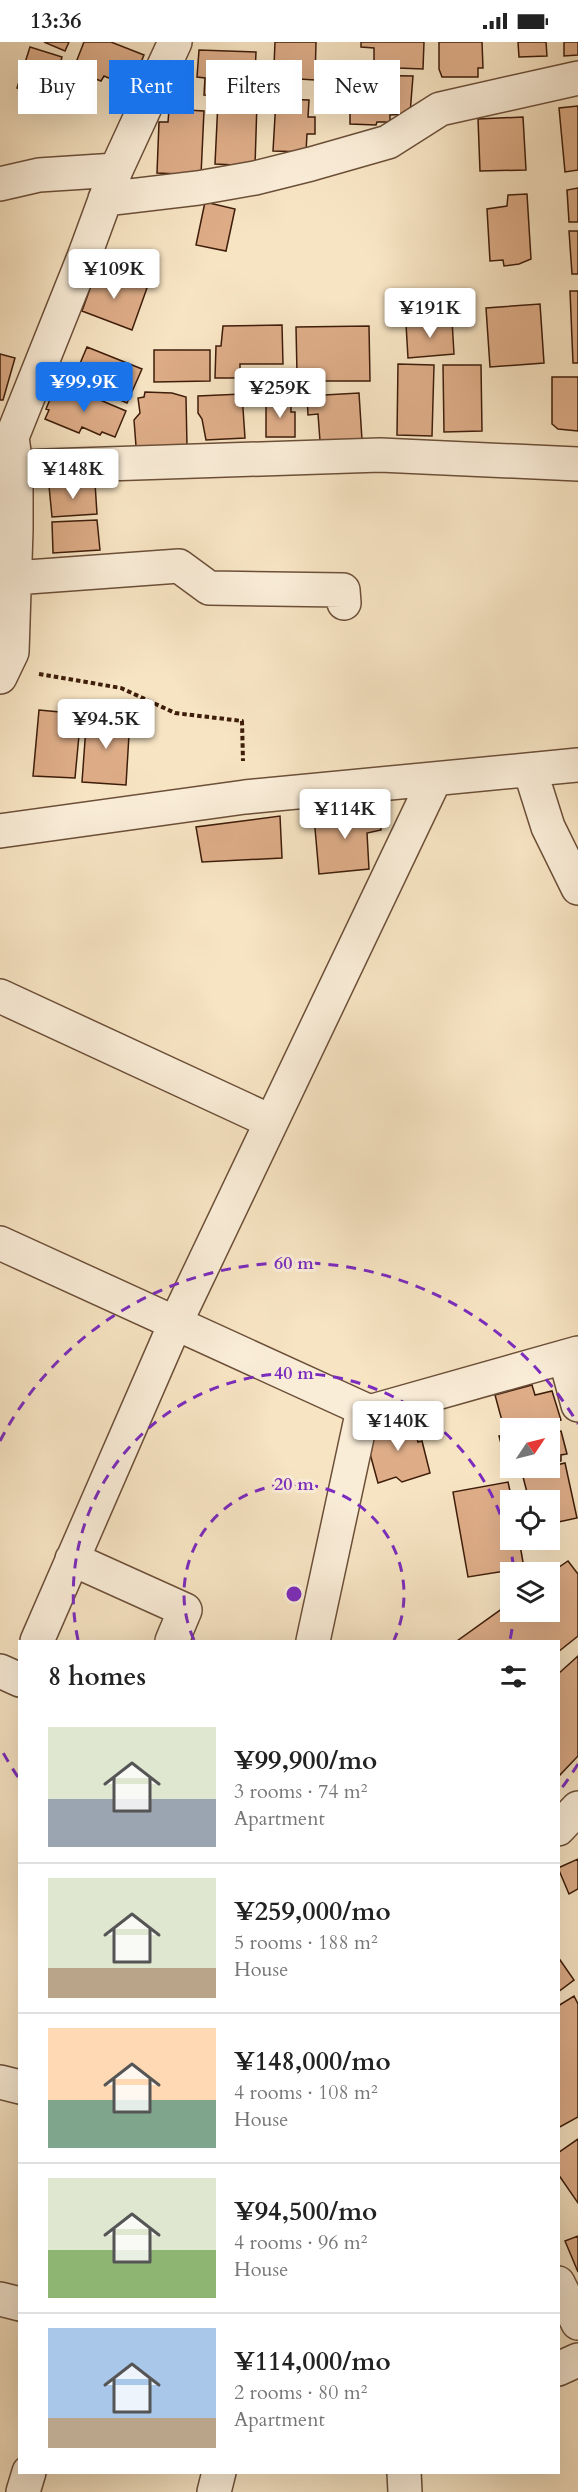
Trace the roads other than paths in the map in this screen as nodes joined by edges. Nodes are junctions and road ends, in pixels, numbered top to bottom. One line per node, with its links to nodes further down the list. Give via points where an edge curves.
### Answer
1 (175, 42): 4 (street)
2 (578, 78): 4 (street, via 440,110 388,142 255,178 198,188)
3 (0, 184): 4 (street, via 39,175)
4 (111, 184): 6 (street, via 17,422 12,437)
5 (578, 464): 6 (street, via 380,455)
6 (10, 479): 7 (street)
7 (14, 578): 8 (street, via 179,566 209,588 343,590); 9 (street, via 12,652)
8 (344, 603)
9 (0, 677)
10 (578, 765): 11 (street)
11 (530, 770): 12 (street); 14 (street, via 548,827)
12 (434, 781): 13 (street, via 233,799); 16 (street)
13 (0, 831)
14 (578, 888)
15 (0, 996): 16 (street)
16 (270, 1121): 18 (street)
17 (0, 1243): 18 (street)
18 (175, 1324): 21 (street); 22 (street)
19 (572, 1355): 20 (street); 21 (street, via 448,1394)
20 (578, 1405)
21 (370, 1412): 25 (street, via 362,1414)
22 (72, 1559): 23 (street); 24 (street, via 185,1610)
23 (37, 1640)
24 (172, 1640)
25 (313, 1640)
26 (0, 1671): 27 (street)
27 (18, 1679)
28 (578, 1808): 29 (street)
29 (560, 1827)
30 (0, 2082): 31 (street)
31 (18, 2086)
32 (560, 2287): 35 (street)
33 (0, 2299): 34 (street)
34 (18, 2304)
35 (578, 2323)
36 (578, 2360): 37 (street)
37 (560, 2368)
38 (28, 2474): 41 (street)
39 (218, 2474): 42 (street)
40 (404, 2474): 43 (street)
41 (23, 2492)
42 (213, 2492)
43 (405, 2492)

